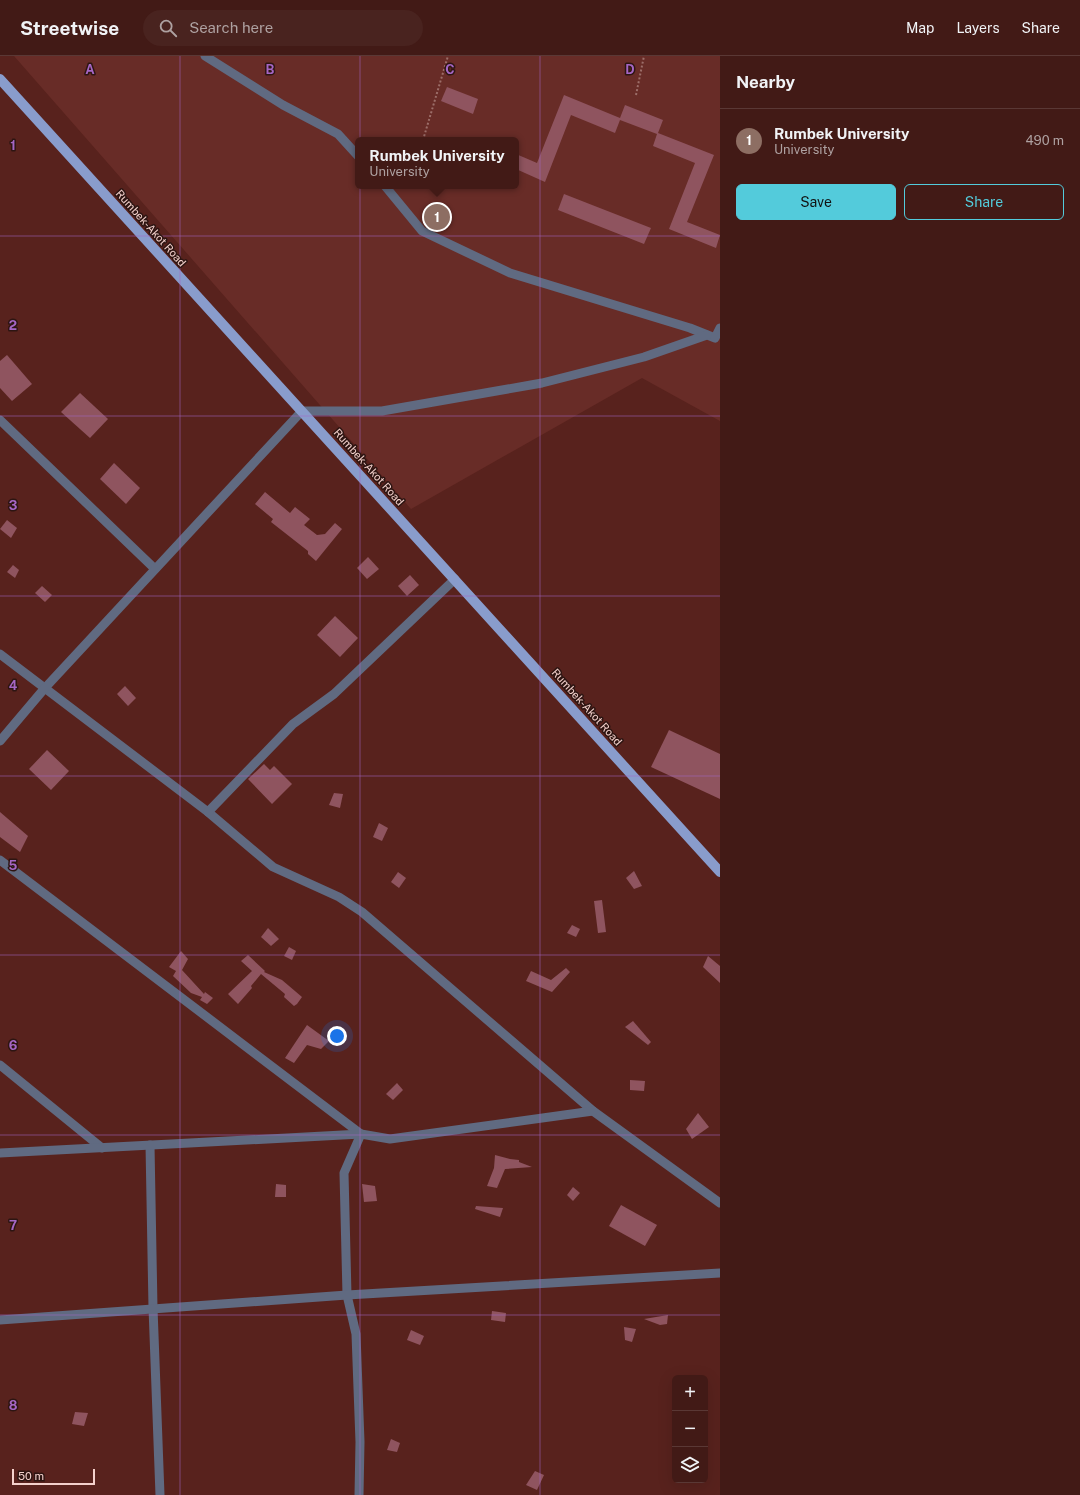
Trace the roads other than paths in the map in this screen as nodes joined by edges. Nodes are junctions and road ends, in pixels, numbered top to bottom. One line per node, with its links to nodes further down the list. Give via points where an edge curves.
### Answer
1 (206, 56): 3 (street, via 283,105 338,134)
2 (0, 80): 7 (main road, Rumbek-Akot Road)
3 (355, 153)
4 (387, 189): 6 (street, via 422,231 510,273)
5 (720, 328): 6 (street, via 715,338)
6 (707, 335): 7 (street, via 644,357 542,383 382,411)
7 (302, 411): 9 (street); 10 (main road, Rumbek-Akot Road)
8 (0, 420): 9 (street)
9 (155, 569): 12 (street)
10 (455, 579): 14 (street, via 334,694 293,724); 16 (main road, Rumbek-Akot Road)
11 (0, 654): 12 (street)
12 (44, 688): 13 (street); 14 (street)
13 (0, 742)
14 (208, 812): 18 (street, via 273,866 339,897 362,912)
15 (0, 860): 19 (street)
16 (720, 872)
17 (0, 1065): 21 (street)
18 (593, 1111): 19 (street, via 390,1139); 23 (street)
19 (362, 1134): 20 (street); 25 (street, via 344,1173)
20 (150, 1145): 21 (street); 26 (street)
21 (102, 1148): 22 (street)
22 (0, 1152)
23 (720, 1203)
24 (720, 1273): 25 (street)
25 (347, 1295): 26 (street); 29 (street, via 356,1334)
26 (153, 1308): 27 (street); 28 (street)
27 (0, 1320)
28 (160, 1495)
29 (359, 1495)

